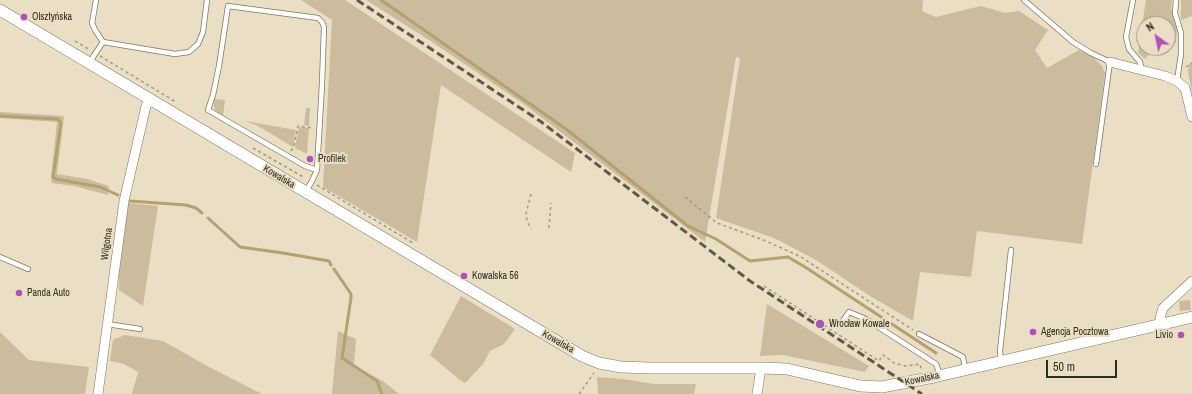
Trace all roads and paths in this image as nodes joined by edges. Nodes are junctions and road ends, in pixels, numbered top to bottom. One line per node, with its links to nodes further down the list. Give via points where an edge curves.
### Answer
1 (96, 0): 8 (lane, via 92,22)
2 (207, 0): 8 (lane, via 202,37 189,52 175,54)
3 (1024, 0): 10 (lane, via 1073,42)
4 (1133, 0): 12 (lane, via 1126,37 1129,49 1140,62)
5 (1176, 0): 13 (lane, via 1175,13 1181,33 1182,54)
6 (0, 10): 11 (street, Kowalska)
7 (71, 42): 9 (path, via 75,41)
8 (103, 42): 9 (lane)
9 (96, 54): 11 (lane); 15 (path)
10 (1110, 62): 12 (street); 20 (lane)
11 (90, 63): 14 (street, Kowalska)
12 (1142, 70): 13 (street)
13 (1177, 81): 16 (street, via 1185,88)
14 (150, 99): 23 (street, Kowalska); 36 (street, Wilgotna, via 146,106 124,201)
15 (178, 103)
16 (1192, 117)
17 (319, 128): 19 (path, via 298,126 294,146); 19 (lane, via 324,27 322,22 318,18 228,6 219,66 208,110); 21 (lane)
18 (251, 146): 22 (path)
19 (288, 156): 21 (lane)
20 (1096, 164)
21 (317, 170): 22 (lane)
22 (311, 182): 23 (lane); 29 (path, via 413,242)
23 (305, 192): 42 (street, Kowalska, via 564,346)
24 (531, 194): 28 (path, via 526,214)
25 (685, 197): 40 (path, via 717,223 801,257)
26 (551, 203): 27 (path)
27 (548, 228)
28 (531, 229)
29 (414, 247)
30 (1011, 250): 41 (lane, via 1000,351)
31 (0, 257): 32 (lane)
32 (28, 269)
33 (1192, 281): 37 (street, via 1163,308)
34 (764, 286): 45 (path, via 879,361 883,355 894,363 906,366 920,364)
35 (1192, 317): 37 (street, Kowalska)
36 (107, 324): 39 (lane); 48 (street, Wilgotna)
37 (1161, 324): 41 (street, Kowalska)
38 (840, 325): 46 (lane, via 849,312 866,319 936,364)
39 (140, 329)
40 (919, 334): 44 (lane, via 963,357)
41 (1002, 361): 44 (street, Kowalska)
42 (599, 363): 43 (street, Kowalska, via 649,368); 49 (path)
43 (761, 368): 47 (street, Kowalska, via 793,370); 50 (street)
44 (965, 369): 46 (street, Kowalska)
45 (923, 373)
46 (940, 375): 47 (street, Kowalska)
47 (882, 390)
48 (98, 394)
49 (579, 394)
50 (757, 394)

